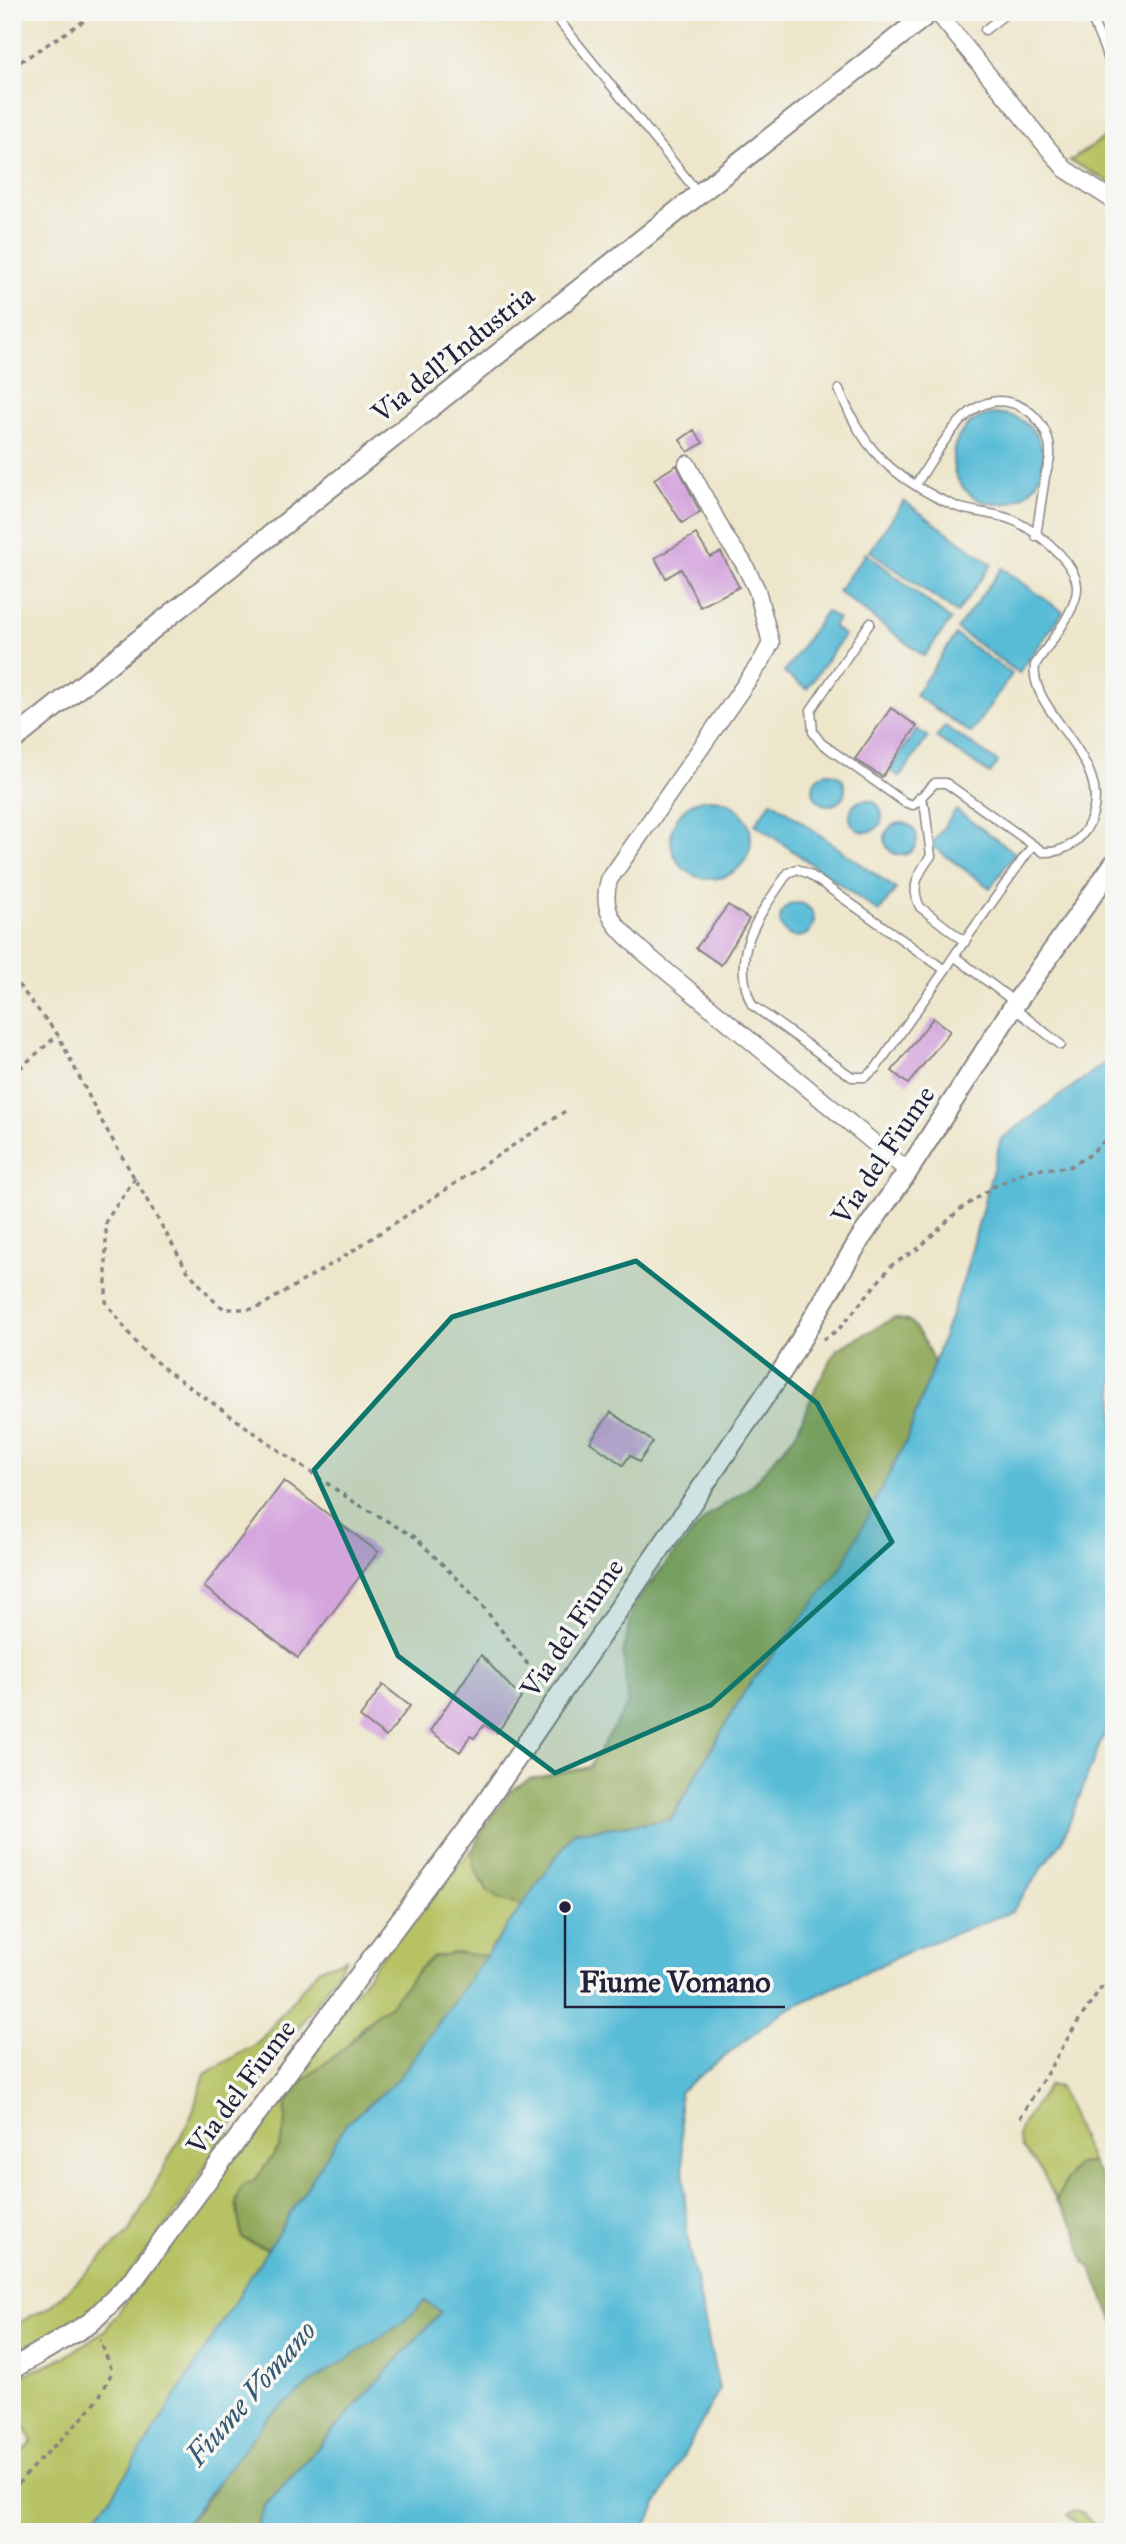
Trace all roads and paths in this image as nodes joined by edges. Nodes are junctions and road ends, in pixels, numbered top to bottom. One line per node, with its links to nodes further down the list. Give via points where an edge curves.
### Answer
1 (98, 12): 8 (path)
2 (552, 12): 10 (lane)
3 (930, 12): 10 (street, Via dell'Industria)
4 (937, 12): 11 (street, via 1065,169)
5 (1008, 12): 7 (lane)
6 (1089, 12): 9 (lane)
7 (985, 30)
8 (12, 67)
9 (1114, 72)
10 (699, 194): 17 (street, Via dell'Industria)
11 (1114, 201)
12 (839, 389): 14 (lane, via 874,451)
13 (687, 464): 31 (street, via 757,590 771,643 609,880 605,894 608,912 642,951)
14 (916, 484): 15 (lane, via 957,507 1017,522); 15 (lane, via 964,415 981,404 1001,401 1021,406 1037,418 1047,435 1050,455)
15 (1037, 536): 19 (lane, via 1061,555 1073,571 1077,587 1074,604 1035,665 1033,676 1038,690 1079,746 1097,796 1089,825 1070,846 1043,852)
16 (870, 623): 18 (lane, via 811,710 813,732 821,743 904,802 913,805)
17 (12, 741)
18 (920, 797): 19 (lane, via 935,783 946,783); 21 (lane, via 931,856 915,880 916,899)
19 (1033, 845): 21 (lane)
20 (1114, 864): 25 (street, Via del Fiume)
21 (965, 942): 22 (lane)
22 (954, 956): 23 (lane); 25 (lane)
23 (945, 970): 23 (lane, via 797,869 788,873 754,922 746,948 746,985 752,1005 852,1077 865,1077 876,1068)
24 (12, 977): 26 (path)
25 (1015, 1005): 27 (lane); 31 (street, Via del Fiume)
26 (58, 1035): 28 (path); 32 (path)
27 (1061, 1045)
28 (12, 1075)
29 (567, 1110): 32 (path, via 256,1309 225,1309 203,1290)
30 (1113, 1134): 33 (path, via 1069,1167 1030,1170 960,1210 919,1248 892,1265 839,1329)
31 (908, 1171): 34 (street, Via del Fiume, via 860,1239 784,1368)
32 (135, 1177): 34 (path, via 106,1222 106,1302 139,1347 312,1473 415,1537 477,1599)
33 (817, 1345)
34 (556, 1700): 37 (street, Via del Fiume, via 468,1829 141,2269)
35 (1114, 1970): 36 (path)
36 (1020, 2118)
37 (90, 2323): 38 (street, Via del Fiume); 39 (path, via 112,2371 107,2386)
38 (12, 2370)
39 (12, 2492)

